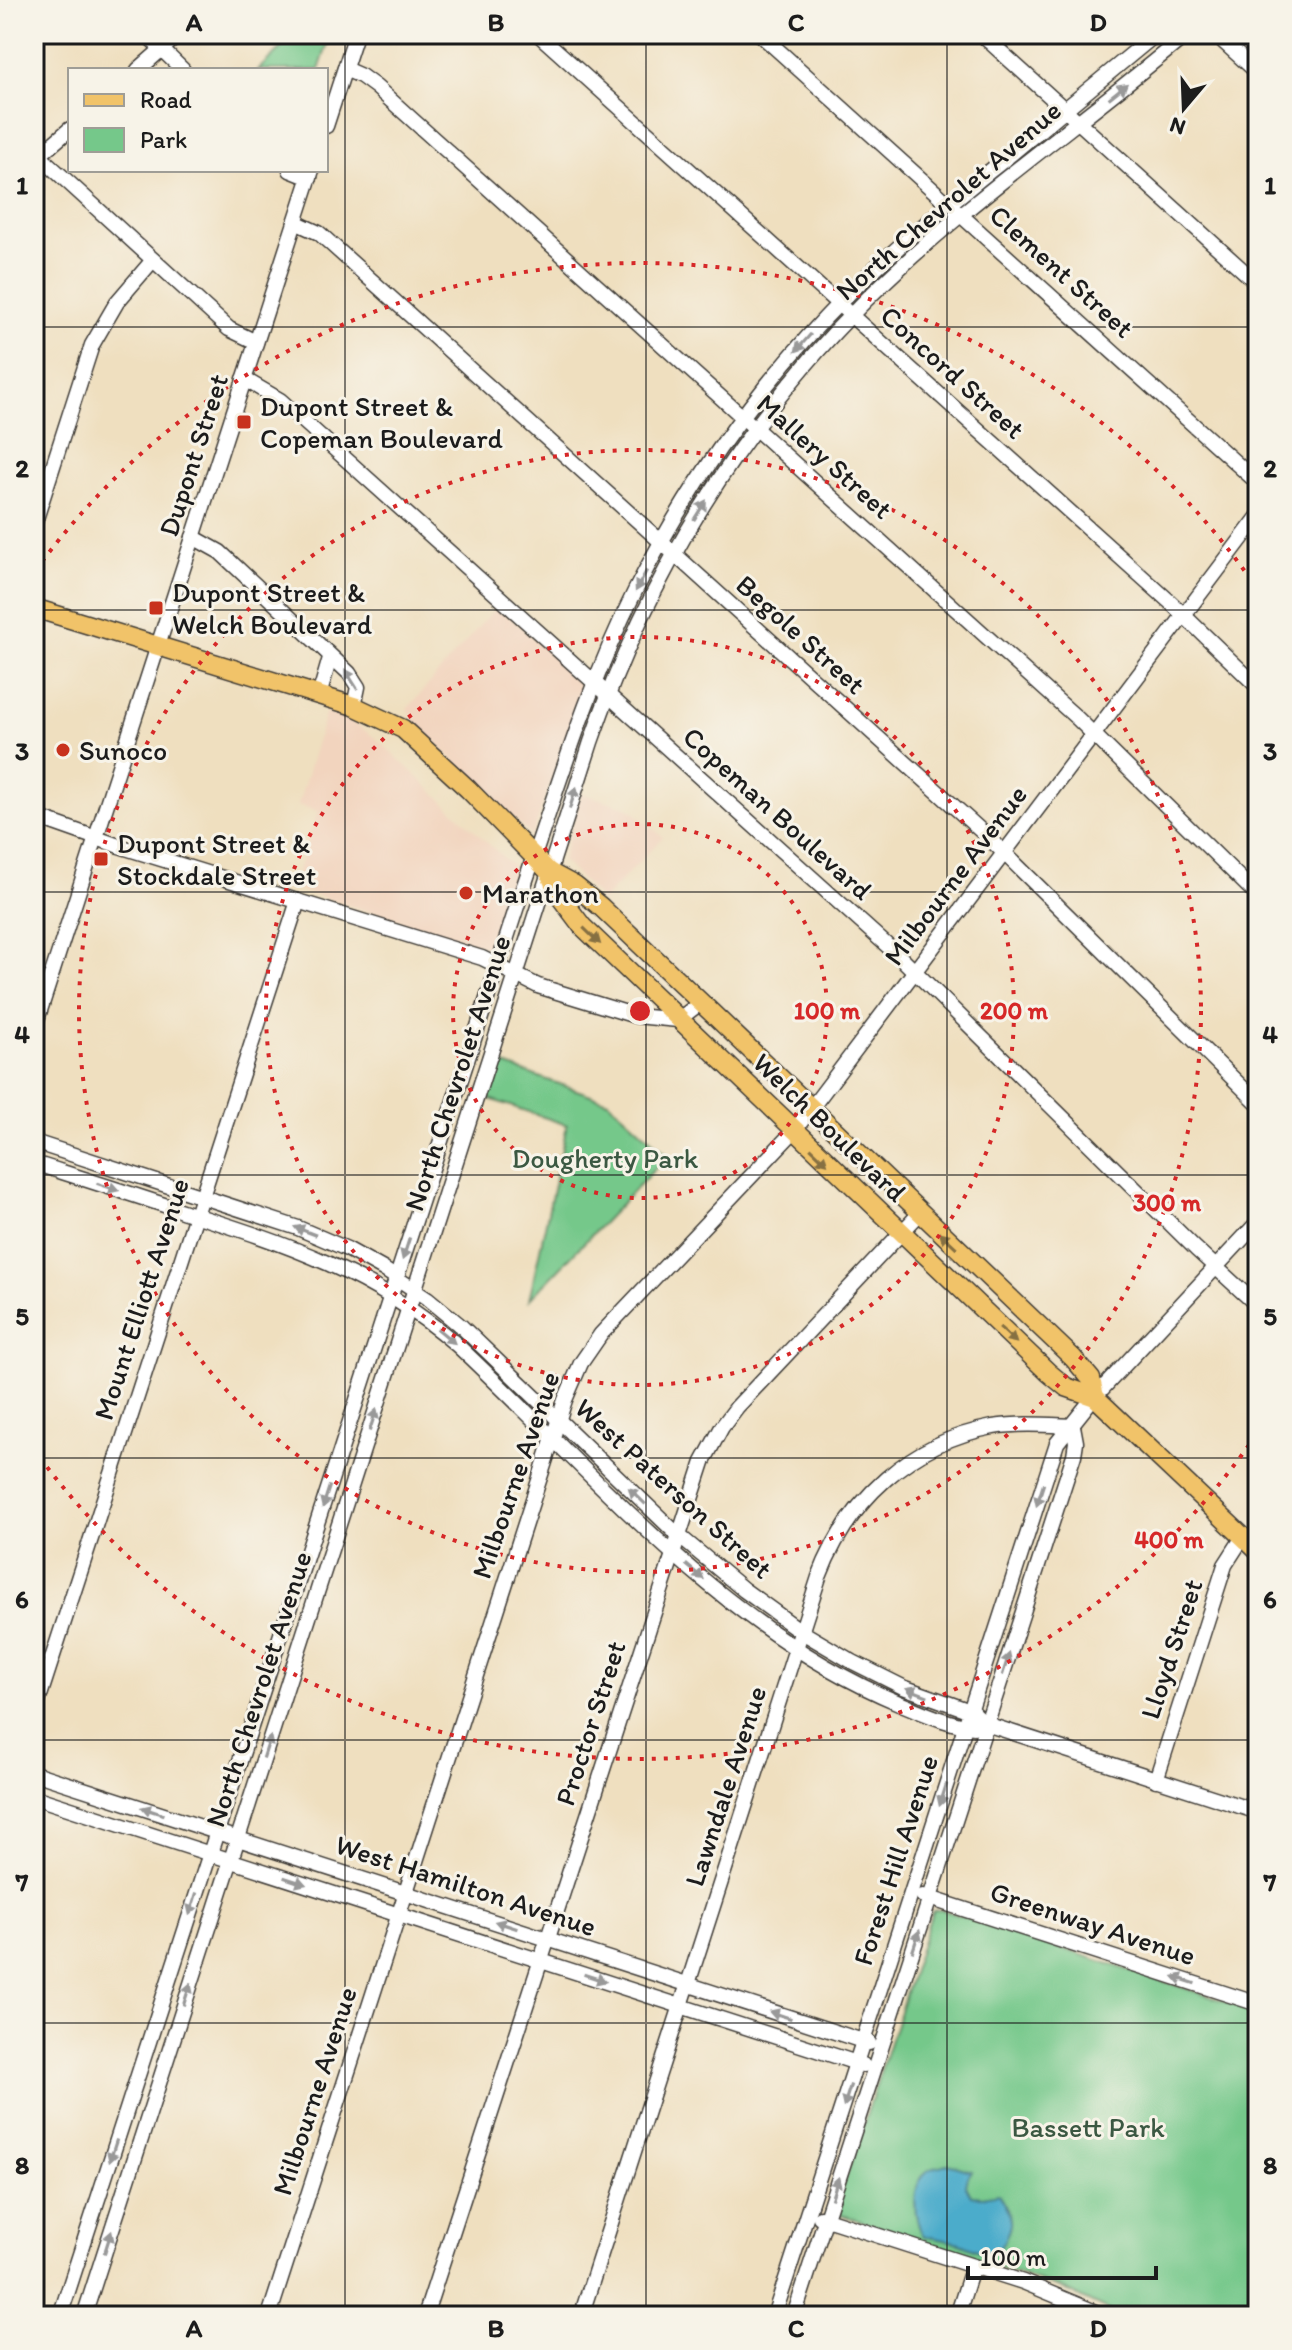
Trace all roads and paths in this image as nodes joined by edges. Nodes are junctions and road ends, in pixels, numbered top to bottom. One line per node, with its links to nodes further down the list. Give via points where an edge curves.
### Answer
1 (146, 34): 10 (street)
2 (179, 34): 10 (street)
3 (356, 34): 13 (street)
4 (538, 34): 26 (street, Concord Street)
5 (760, 34): 21 (street, Clement Street)
6 (981, 34): 15 (street)
7 (1156, 34): 15 (street, North Chevrolet Avenue)
8 (1187, 34): 17 (street, North Chevrolet Avenue, one-way to 8)
9 (1215, 34): 14 (street)
10 (162, 49): 11 (street); 12 (street)
11 (140, 68)
12 (181, 68)
13 (345, 69): 16 (street); 30 (street, Mallery Street, via 376,87)
14 (1258, 73)
15 (1065, 109): 17 (street); 21 (street, North Chevrolet Avenue)
16 (328, 120)
17 (1078, 122): 22 (street, North Chevrolet Avenue); 25 (street)
18 (68, 131): 19 (street)
19 (36, 156): 24 (street)
20 (311, 174): 23 (street, Dupont Street)
21 (949, 204): 22 (street, Clement Street); 26 (street, North Chevrolet Avenue)
22 (962, 216): 27 (street, North Chevrolet Avenue); 32 (street, Clement Street)
23 (295, 222): 28 (street, Dupont Street); 36 (street, Begole Street, via 319,233)
24 (153, 260): 28 (street, via 235,334); 34 (street, via 117,302 92,345)
25 (1258, 284)
26 (838, 304): 27 (street, Concord Street); 30 (street, North Chevrolet Avenue, one-way to 30)
27 (851, 316): 31 (street, North Chevrolet Avenue); 39 (street, Concord Street)
28 (256, 342): 29 (street, Dupont Street)
29 (244, 379): 35 (street, Dupont Street); 42 (street, Copeman Boulevard, via 286,405)
30 (742, 417): 31 (street, Mallery Street); 36 (street, North Chevrolet Avenue)
31 (756, 429): 37 (street, North Chevrolet Avenue, one-way to 31); 47 (street, Mallery Street)
32 (1258, 483)
33 (1258, 517): 39 (street, Milbourne Avenue)
34 (34, 525)
35 (193, 537): 40 (street, Dupont Street); 41 (street, via 220,552)
36 (661, 542): 37 (street, Begole Street); 42 (street, North Chevrolet Avenue, one-way to 42)
37 (674, 554): 44 (street, North Chevrolet Avenue); 50 (street, Begole Street)
38 (34, 608): 40 (main road, Welch Boulevard)
39 (1183, 615): 43 (street, Concord Street); 47 (street, Milbourne Avenue)
40 (158, 646): 45 (main road, Welch Boulevard); 49 (street, Dupont Street)
41 (330, 658): 45 (street); 46 (street, one-way to 41, via 356,682)
42 (594, 683): 44 (street, Copeman Boulevard); 51 (street, North Chevrolet Avenue)
43 (1258, 687)
44 (608, 695): 52 (street, North Chevrolet Avenue, one-way to 44); 56 (street, Copeman Boulevard)
45 (319, 696): 46 (main road, Welch Boulevard)
46 (354, 706): 51 (main road, Welch Boulevard, via 411,735)
47 (1094, 734): 50 (street, Milbourne Avenue); 53 (street, Mallery Street)
48 (34, 816): 49 (street)
49 (96, 837): 54 (street); 58 (street, Dupont Street)
50 (1004, 853): 56 (street, Milbourne Avenue); 62 (street, Begole Street)
51 (534, 856): 52 (main road, Welch Boulevard); 55 (street, North Chevrolet Avenue)
52 (549, 872): 57 (street, North Chevrolet Avenue); 59 (main road, Welch Boulevard, via 593,900); 60 (main road, Welch Boulevard, one-way to 60, via 582,926)
53 (1258, 896)
54 (298, 901): 55 (street); 67 (street, Mount Elliott Avenue)
55 (498, 966): 57 (street); 73 (street, North Chevrolet Avenue, one-way to 73)
56 (914, 972): 63 (street, Milbourne Avenue); 72 (street, Copeman Boulevard)
57 (516, 976): 60 (street, via 630,1014); 74 (street, North Chevrolet Avenue)
58 (39, 998): 61 (street, Dupont Street)
59 (700, 1003): 60 (street); 63 (main road, Welch Boulevard)
60 (678, 1020): 64 (main road, Welch Boulevard)
61 (34, 1029)
62 (1258, 1103)
63 (810, 1109): 64 (street, Milbourne Avenue); 68 (main road, Welch Boulevard)
64 (794, 1131): 71 (main road, Welch Boulevard, one-way to 71); 79 (street, Milbourne Avenue, via 601,1334 577,1371)
65 (34, 1142): 67 (street, West Paterson Street)
66 (34, 1163): 69 (street, West Paterson Street, one-way to 69)
67 (202, 1197): 69 (street, Mount Elliott Avenue); 73 (street, West Paterson Street, one-way to 67, via 314,1234)
68 (920, 1213): 71 (street, Proctor Street); 78 (main road, Welch Boulevard, one-way to 68, via 1091,1379 1080,1365)
69 (196, 1215): 75 (street, West Paterson Street, via 307,1252); 91 (street, Mount Elliott Avenue)
70 (1258, 1222): 72 (street, Forest Hill Avenue)
71 (901, 1234): 78 (main road, Welch Boulevard, one-way to 78, via 1057,1380); 82 (street, Proctor Street, via 731,1414 703,1462)
72 (1216, 1268): 76 (street, Copeman Boulevard); 78 (street, Forest Hill Avenue)
73 (397, 1277): 74 (street, West Paterson Street); 75 (street, North Chevrolet Avenue)
74 (415, 1290): 77 (street, North Chevrolet Avenue); 79 (street, West Paterson Street, via 462,1327)
75 (391, 1296): 77 (street, West Paterson Street); 86 (street, North Chevrolet Avenue, one-way to 86)
76 (1258, 1306)
77 (409, 1308): 81 (street, West Paterson Street, one-way to 81, via 457,1345); 87 (street, North Chevrolet Avenue, one-way to 77)
78 (1095, 1397): 80 (street, Forest Hill Avenue); 83 (main road, Welch Boulevard)
79 (559, 1420): 81 (street, Milbourne Avenue); 82 (street, West Paterson Street, one-way to 79)
80 (1073, 1426): 88 (street, Lawndale Avenue, via 980,1430 935,1446 890,1474 837,1537); 90 (street, Forest Hill Avenue, one-way to 90, via 1055,1449); 92 (street, Forest Hill Avenue, one-way to 80, via 1074,1455)
81 (553, 1438): 85 (street, West Paterson Street); 103 (street, Milbourne Avenue)
82 (678, 1535): 85 (street, Proctor Street); 88 (street, West Paterson Street)
83 (1243, 1537): 84 (main road, Welch Boulevard); 95 (street, Lloyd Street, via 1225,1565)
84 (1258, 1551)
85 (672, 1552): 89 (street, West Paterson Street, one-way to 89); 106 (street, Proctor Street)
86 (301, 1571): 87 (street); 98 (street, North Chevrolet Avenue)
87 (322, 1578): 99 (street, North Chevrolet Avenue, one-way to 87)
88 (802, 1632): 89 (street, Lawndale Avenue); 90 (street, West Paterson Street, one-way to 88, via 888,1680)
89 (797, 1649): 93 (street, West Paterson Street, via 881,1695); 108 (street, Lawndale Avenue)
90 (970, 1711): 92 (street, West Paterson Street); 93 (street, Forest Hill Avenue)
91 (34, 1714)
92 (986, 1724): 93 (street, West Paterson Street); 95 (street, West Paterson Street); 104 (street, Forest Hill Avenue)
93 (966, 1726): 102 (street, Forest Hill Avenue, one-way to 102)
94 (34, 1773): 98 (street, West Hamilton Avenue, one-way to 94)
95 (1156, 1780): 97 (street, West Paterson Street)
96 (34, 1797): 100 (street, West Hamilton Avenue)
97 (1258, 1812)
98 (217, 1832): 99 (street, West Hamilton Avenue); 100 (street, North Chevrolet Avenue)
99 (237, 1839): 101 (street, North Chevrolet Avenue); 103 (street, West Hamilton Avenue)
100 (209, 1854): 101 (street, West Hamilton Avenue); 115 (street, North Chevrolet Avenue, one-way to 115)
101 (230, 1860): 105 (street, West Hamilton Avenue, one-way to 105); 116 (street, North Chevrolet Avenue, one-way to 101)
102 (912, 1892): 104 (street, Greenway Avenue); 111 (street, Forest Hill Avenue)
103 (405, 1893): 105 (street, Milbourne Avenue); 106 (street, West Hamilton Avenue, one-way to 103)
104 (930, 1898): 109 (street, Greenway Avenue, one-way to 104); 112 (street, Forest Hill Avenue, one-way to 104)
105 (398, 1914): 107 (street, West Hamilton Avenue); 122 (street, Milbourne Avenue)
106 (547, 1939): 107 (street, Proctor Street); 108 (street, West Hamilton Avenue)
107 (540, 1960): 110 (street, West Hamilton Avenue, one-way to 110); 123 (street, Proctor Street)
108 (688, 1985): 110 (street, Lawndale Avenue); 111 (street, West Hamilton Avenue, one-way to 108)
109 (1258, 2004)
110 (681, 2006): 113 (street, West Hamilton Avenue); 124 (street, Lawndale Avenue)
111 (864, 2042): 112 (street, West Hamilton Avenue); 113 (street, Forest Hill Avenue)
112 (881, 2047): 114 (street, Forest Hill Avenue)
113 (857, 2063): 114 (street, West Hamilton Avenue); 117 (street, Forest Hill Avenue, one-way to 117)
114 (874, 2069): 118 (street, Forest Hill Avenue, one-way to 114)
115 (130, 2097): 116 (street); 120 (street, North Chevrolet Avenue, one-way to 120)
116 (152, 2104): 121 (street, North Chevrolet Avenue, one-way to 116)
117 (808, 2213): 118 (street); 125 (street, Forest Hill Avenue)
118 (825, 2219): 119 (street); 126 (street, Forest Hill Avenue)
119 (973, 2266): 127 (street); 128 (street)
120 (60, 2316)
121 (84, 2316)
122 (269, 2316)
123 (425, 2316)
124 (581, 2316)
125 (774, 2316)
126 (794, 2316)
127 (957, 2316)
128 (1105, 2316)

